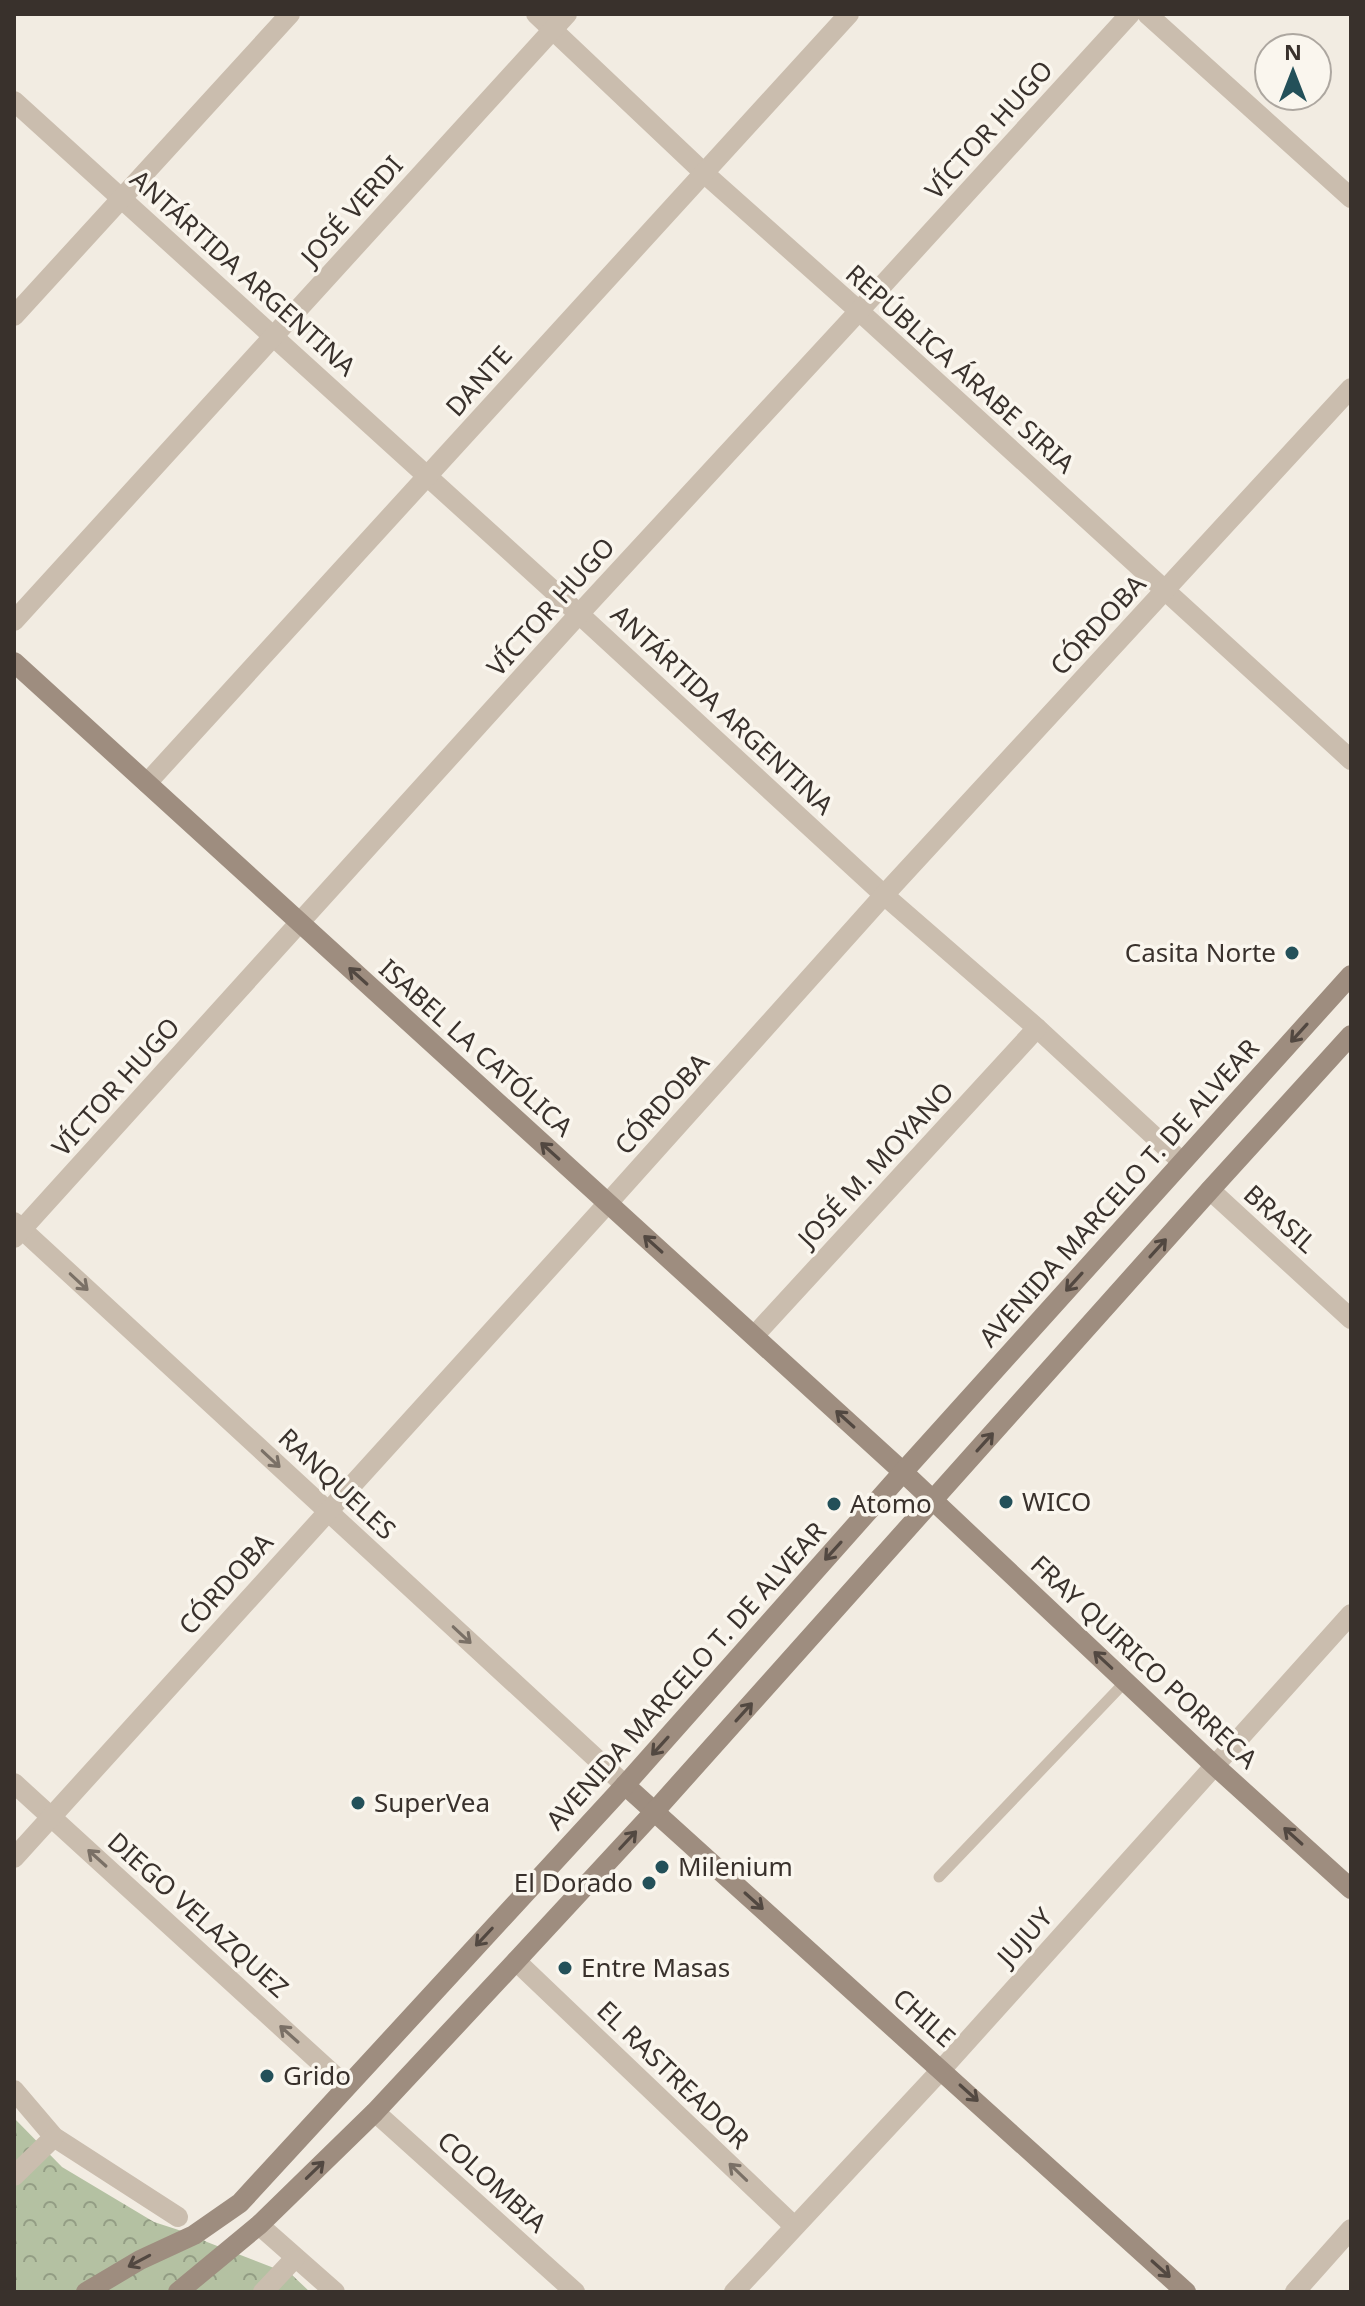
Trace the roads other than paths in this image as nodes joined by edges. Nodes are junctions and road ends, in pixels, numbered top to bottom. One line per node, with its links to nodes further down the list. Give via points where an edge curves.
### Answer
1 (290, 14): 9 (street)
2 (536, 14): 6 (street, REPÚBLICA ÁRABE SIRIA)
3 (849, 14): 8 (street, DANTE)
4 (1130, 14): 11 (street, VÍCTOR HUGO)
5 (1147, 14): 10 (street)
6 (560, 22): 8 (street, REPÚBLICA ÁRABE SIRIA); 13 (street, JOSÉ VERDI)
7 (14, 101): 9 (street, ANTÁRTIDA ARGENTINA)
8 (704, 173): 11 (street, REPÚBLICA ÁRABE SIRIA); 15 (street, DANTE)
9 (121, 198): 12 (street); 13 (street, ANTÁRTIDA ARGENTINA)
10 (1351, 198)
11 (859, 311): 16 (street, REPÚBLICA ÁRABE SIRIA); 17 (street, VÍCTOR HUGO)
12 (14, 316)
13 (273, 336): 15 (street, ANTÁRTIDA ARGENTINA); 18 (street, JOSÉ VERDI)
14 (1351, 388): 16 (street, CÓRDOBA)
15 (427, 476): 17 (street, ANTÁRTIDA ARGENTINA); 21 (street, DANTE)
16 (1165, 590): 20 (street, REPÚBLICA ÁRABE SIRIA); 22 (street, CÓRDOBA)
17 (579, 614): 22 (street, ANTÁRTIDA ARGENTINA); 23 (street, VÍCTOR HUGO)
18 (14, 621)
19 (14, 662): 21 (main road, ISABEL LA CATÓLICA)
20 (1351, 760)
21 (147, 783): 23 (main road, ISABEL LA CATÓLICA)
22 (884, 895): 25 (street, ANTÁRTIDA ARGENTINA); 29 (street, CÓRDOBA)
23 (300, 923): 29 (main road, ISABEL LA CATÓLICA, one-way to 23); 30 (street, VÍCTOR HUGO)
24 (1351, 975): 27 (main road, AVENIDA MARCELO T. DE ALVEAR, one-way to 27)
25 (1037, 1028): 27 (street, ANTÁRTIDA ARGENTINA); 32 (street, JOSÉ M. MOYANO)
26 (1351, 1035): 28 (main road)
27 (1182, 1162): 33 (main road, AVENIDA MARCELO T. DE ALVEAR, one-way to 33)
28 (1210, 1190): 31 (street, BRASIL); 34 (main road, one-way to 28)
29 (608, 1203): 32 (main road, ISABEL LA CATÓLICA, one-way to 29); 35 (street, CÓRDOBA)
30 (17, 1230): 35 (street, RANQUELES, one-way to 35)
31 (1351, 1319)
32 (754, 1336): 33 (main road, ISABEL LA CATÓLICA, one-way to 32)
33 (903, 1472): 34 (main road, FRAY QUIRICO PORRECA); 40 (main road, AVENIDA MARCELO T. DE ALVEAR, one-way to 40)
34 (933, 1500): 37 (main road, FRAY QUIRICO PORRECA, one-way to 34); 41 (main road, one-way to 34)
35 (328, 1511): 40 (street, RANQUELES, one-way to 40); 42 (street, CÓRDOBA)
36 (1351, 1614): 38 (street, JUJUY)
37 (1126, 1681): 38 (main road, FRAY QUIRICO PORRECA); 44 (lane)
38 (1214, 1765): 45 (main road, FRAY QUIRICO PORRECA, one-way to 38); 47 (street, JUJUY)
39 (14, 1783): 42 (street, DIEGO VELAZQUEZ)
40 (625, 1785): 41 (main road, CHILE); 48 (main road, AVENIDA MARCELO T. DE ALVEAR, one-way to 48)
41 (654, 1812): 46 (main road, one-way to 41); 47 (main road, CHILE, one-way to 47)
42 (51, 1816): 43 (street, CÓRDOBA); 48 (street, DIEGO VELAZQUEZ, one-way to 42)
43 (14, 1858)
44 (939, 1877)
45 (1351, 1889)
46 (516, 1961): 50 (main road); 55 (street, EL RASTREADOR, one-way to 46)
47 (942, 2069): 55 (street, JUJUY); 64 (main road, CHILE, one-way to 64)
48 (346, 2086): 58 (main road, AVENIDA MARCELO T. DE ALVEAR, one-way to 58, via 240,2203 194,2235)
49 (14, 2090): 51 (street)
50 (375, 2112): 54 (main road, one-way to 50); 62 (street, COLOMBIA)
51 (54, 2137): 52 (street); 53 (street)
52 (14, 2176)
53 (178, 2217)
54 (259, 2225): 57 (street); 59 (main road)
55 (794, 2226): 63 (street, JUJUY)
56 (1351, 2229): 65 (street)
57 (295, 2258): 60 (street); 61 (street)
58 (86, 2292)
59 (178, 2292)
60 (263, 2292)
61 (335, 2292)
62 (575, 2292)
63 (734, 2292)
64 (1186, 2292)
65 (1295, 2292)

